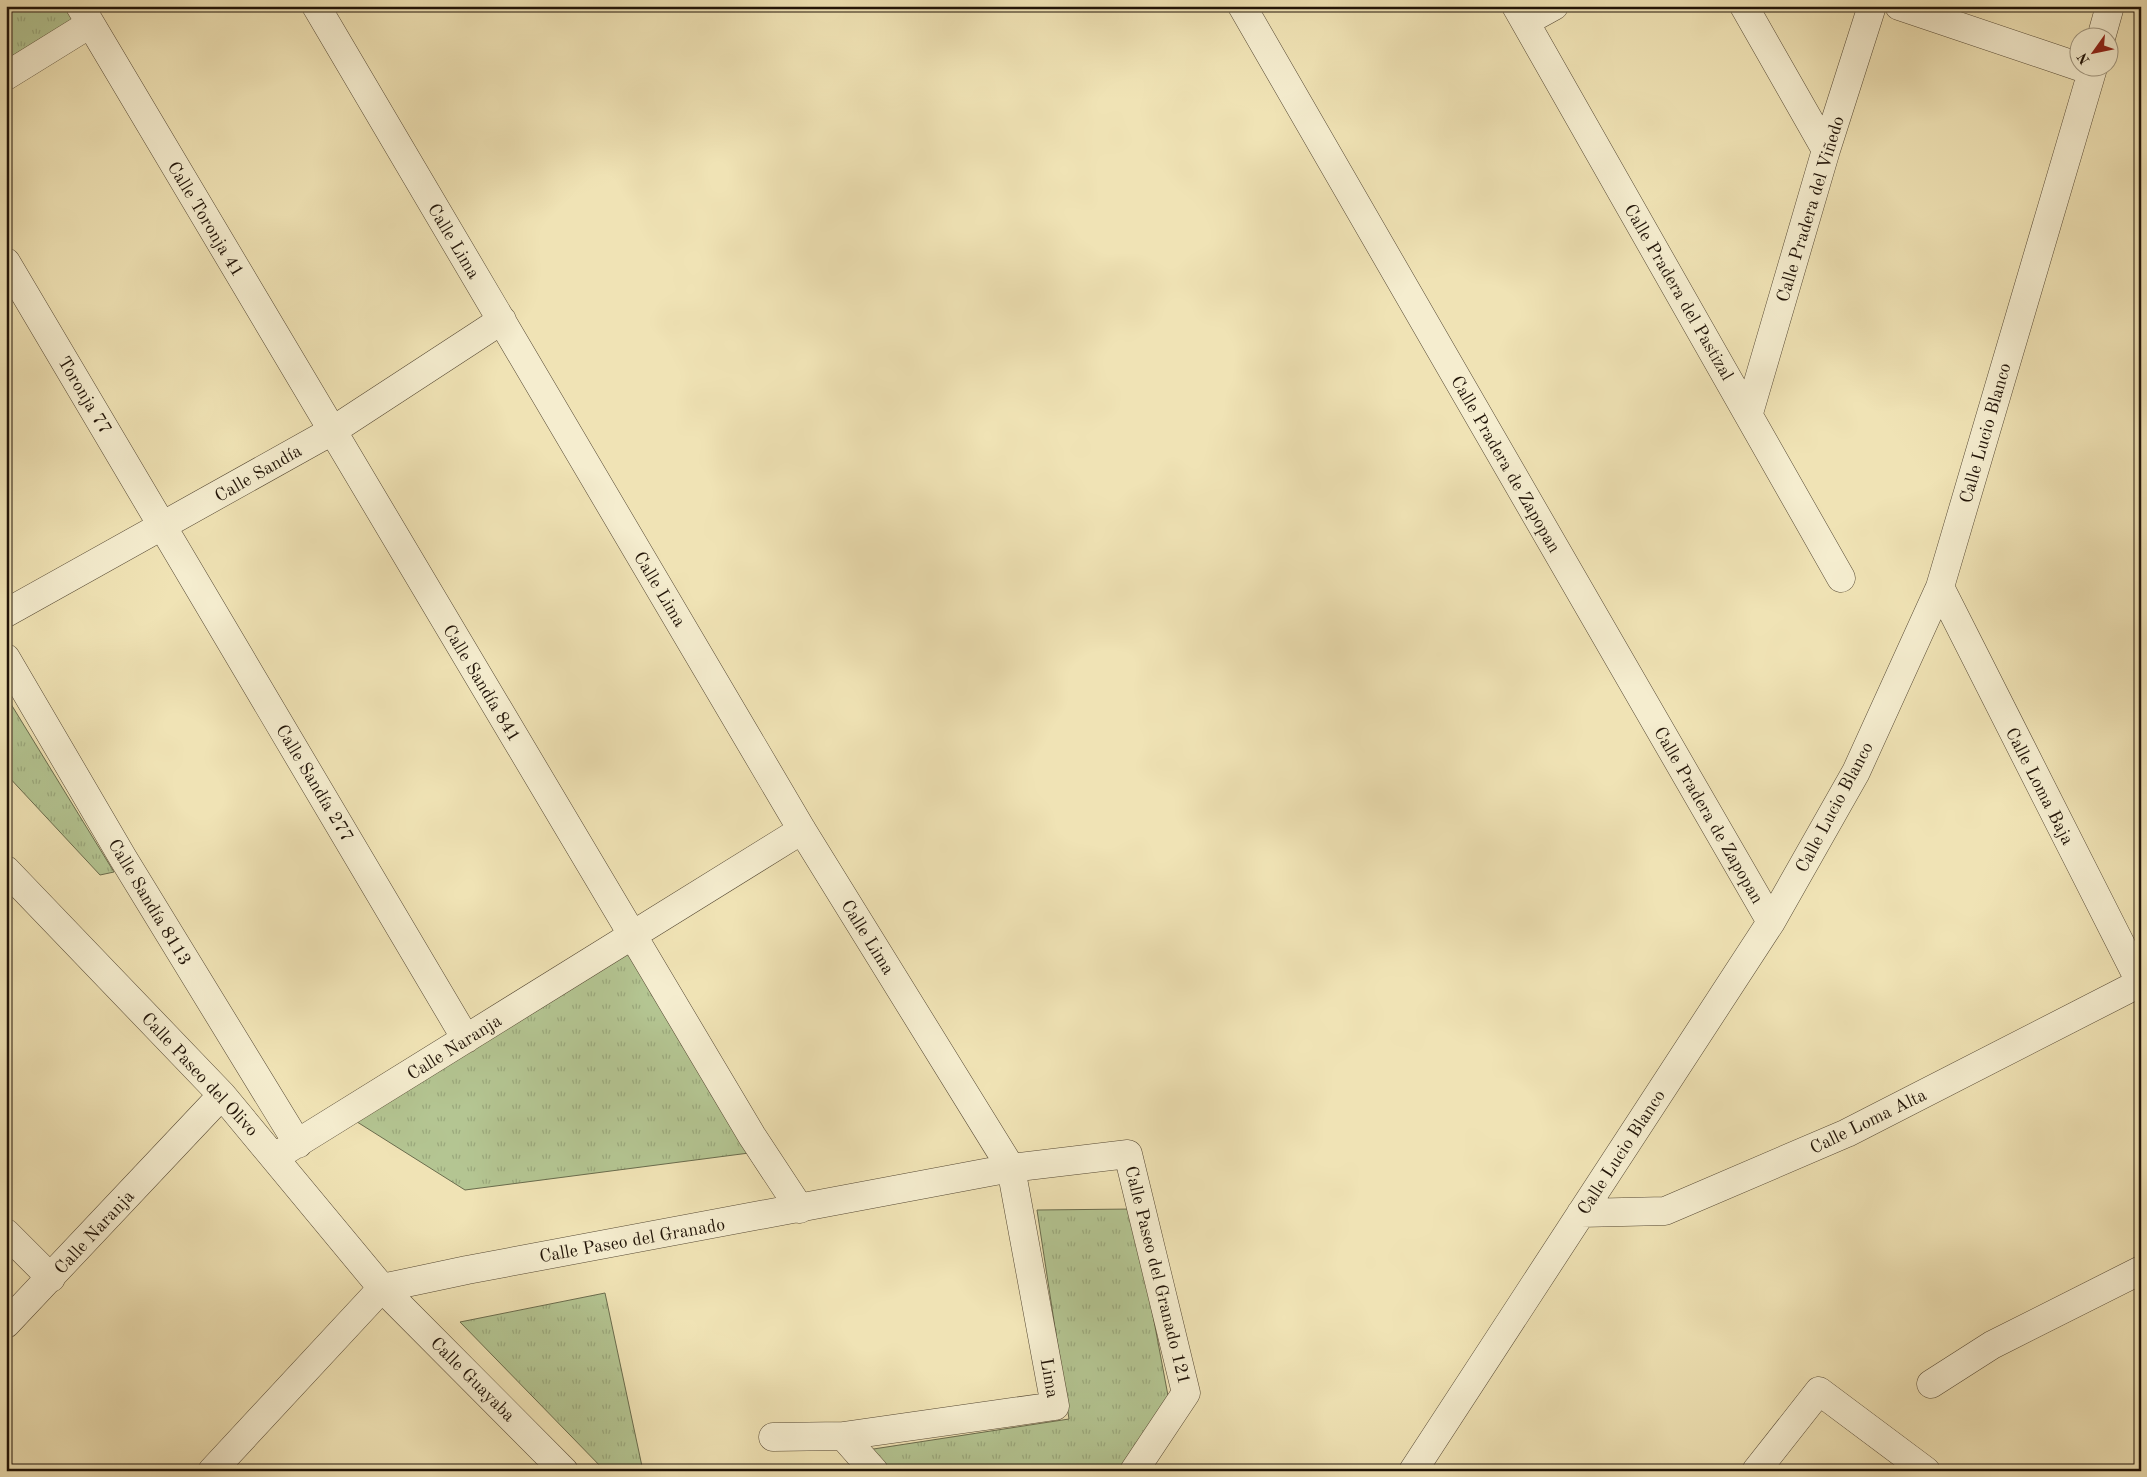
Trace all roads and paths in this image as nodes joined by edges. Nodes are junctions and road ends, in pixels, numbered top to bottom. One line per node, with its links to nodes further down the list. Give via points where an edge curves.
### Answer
1 (316, 6): 16 (street, Calle Lima)
2 (1242, 6): 26 (street, Calle Pradera de Zapopan)
3 (1554, 6): 8 (street)
4 (1744, 6): 14 (street)
5 (1872, 6): 14 (street, Calle Pradera del Viñedo)
6 (1899, 6): 11 (street)
7 (2110, 6): 10 (street)
8 (1521, 14): 17 (street, Calle Pradera del Pastizal)
9 (85, 15): 12 (street); 18 (street, Calle Toronja 41)
10 (2104, 28)
11 (2070, 63)
12 (6, 76)
13 (2083, 78): 21 (street, Calle Lucio Blanco)
14 (1826, 150): 17 (street, Calle Pradera del Viñedo)
15 (6, 262): 19 (street, Toronja 77)
16 (502, 320): 18 (street, Calle Sandía); 24 (street, Calle Lima)
17 (1749, 413): 20 (street, Calle Pradera del Pastizal)
18 (332, 431): 19 (street, Calle Sandía); 27 (street, Calle Sandía 841)
19 (163, 527): 22 (street, Calle Sandía); 29 (street, Calle Sandía 277)
20 (1841, 578)
21 (1940, 588): 26 (street, Calle Lucio Blanco, via 1856,772); 28 (street, Calle Loma Baja)
22 (6, 613)
23 (6, 658): 31 (street, Calle Sandía 8113, via 123,858)
24 (802, 830): 27 (street, Calle Naranja); 34 (street, Calle Lima)
25 (6, 870): 30 (street, Calle Paseo del Olivo)
26 (1771, 922): 36 (street, Calle Lucio Blanco)
27 (632, 935): 29 (street, Calle Naranja); 35 (street, via 752,1136)
28 (2140, 984): 36 (street, Calle Loma Alta, via 1847,1133 1665,1211)
29 (466, 1039): 31 (street, Calle Naranja)
30 (222, 1094): 33 (street, Calle Paseo del Olivo); 39 (street, Calle Naranja)
31 (298, 1144): 33 (street, Calle Naranja)
32 (1128, 1154): 34 (street, Calle Paseo del Granado); 48 (street, Calle Paseo del Granado 121, via 1186,1393)
33 (275, 1157): 40 (street, Calle Paseo del Olivo)
34 (1011, 1168): 35 (street, Calle Paseo del Granado); 43 (street, Lima, via 1055,1406)
35 (800, 1209): 40 (street, Calle Paseo del Granado)
36 (1581, 1213): 49 (street, Calle Lucio Blanco)
37 (6, 1233): 39 (street)
38 (2141, 1270): 42 (street, via 1992,1345)
39 (51, 1278): 41 (street, Calle Naranja)
40 (382, 1288): 45 (street, Calle Guayaba); 46 (street)
41 (6, 1324)
42 (1931, 1384)
43 (843, 1436): 44 (street, Lima); 47 (street)
44 (773, 1437)
45 (557, 1468)
46 (212, 1471)
47 (874, 1471)
48 (1134, 1471)
49 (1413, 1471)
50 (1756, 1471): 51 (street, via 1819,1391)
51 (1926, 1471)

